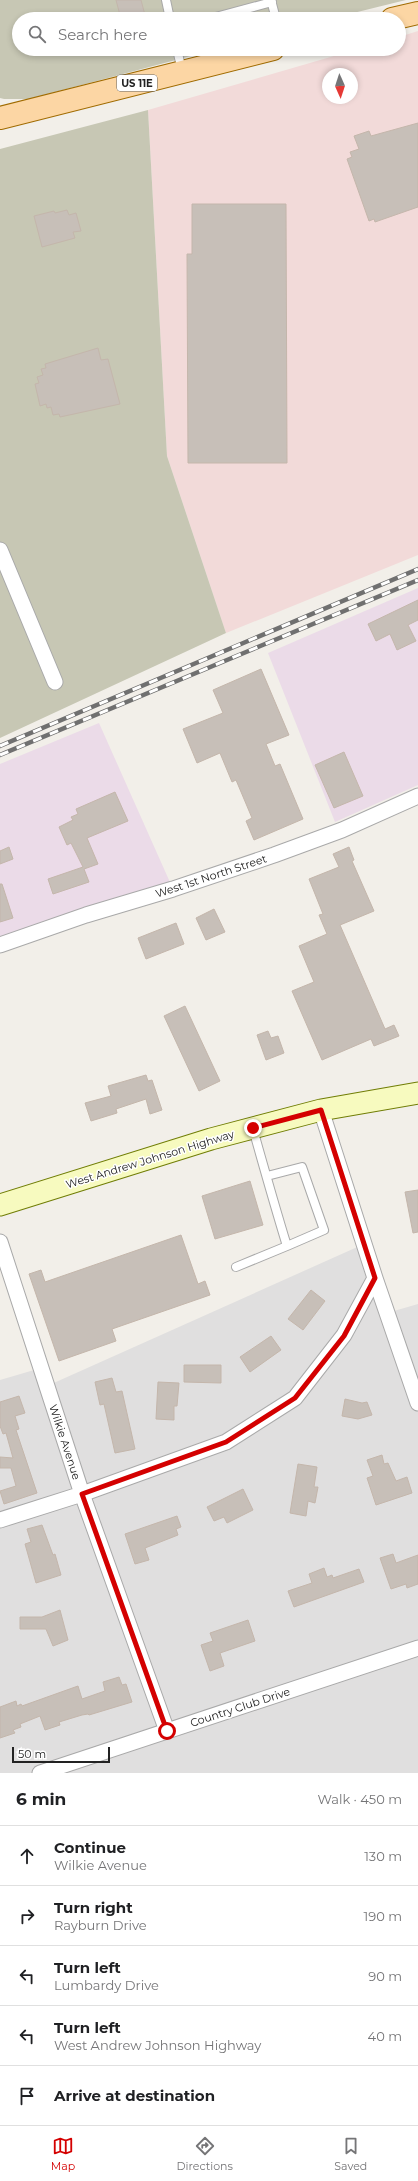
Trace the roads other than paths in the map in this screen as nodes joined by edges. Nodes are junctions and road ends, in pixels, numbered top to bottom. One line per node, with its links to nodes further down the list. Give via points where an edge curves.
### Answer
1 (166, 0): 3 (lane)
2 (272, 1): 4 (lane); 5 (lane)
3 (169, 12)
4 (233, 12)
5 (274, 12)
6 (418, 13): 7 (main road)
7 (406, 16)
8 (179, 56): 10 (lane)
9 (245, 56): 10 (main road, US 11E)
10 (182, 72): 11 (main road, US 11E)
11 (0, 118)
12 (0, 550): 13 (street)
13 (55, 682)
14 (418, 796): 15 (street, West 1st North Street, via 342,830 274,855)
15 (0, 945)
16 (418, 1093): 17 (main road, West Andrew Johnson Highway)
17 (321, 1110): 18 (main road, West Andrew Johnson Highway); 24 (street)
18 (253, 1128): 19 (lane); 20 (main road, West Andrew Johnson Highway)
19 (267, 1176): 22 (lane); 22 (lane, via 302,1167 324,1230)
20 (0, 1205)
21 (0, 1242): 26 (street, Wilkie Avenue)
22 (287, 1246): 23 (lane)
23 (236, 1267)
24 (375, 1278): 25 (street); 26 (street, via 344,1336 295,1398 226,1442)
25 (418, 1403)
26 (82, 1494): 27 (street); 29 (street, Wilkie Avenue)
27 (0, 1520)
28 (418, 1648): 29 (street, Country Club Drive)
29 (167, 1731): 30 (street, Country Club Drive)
30 (40, 1773)

